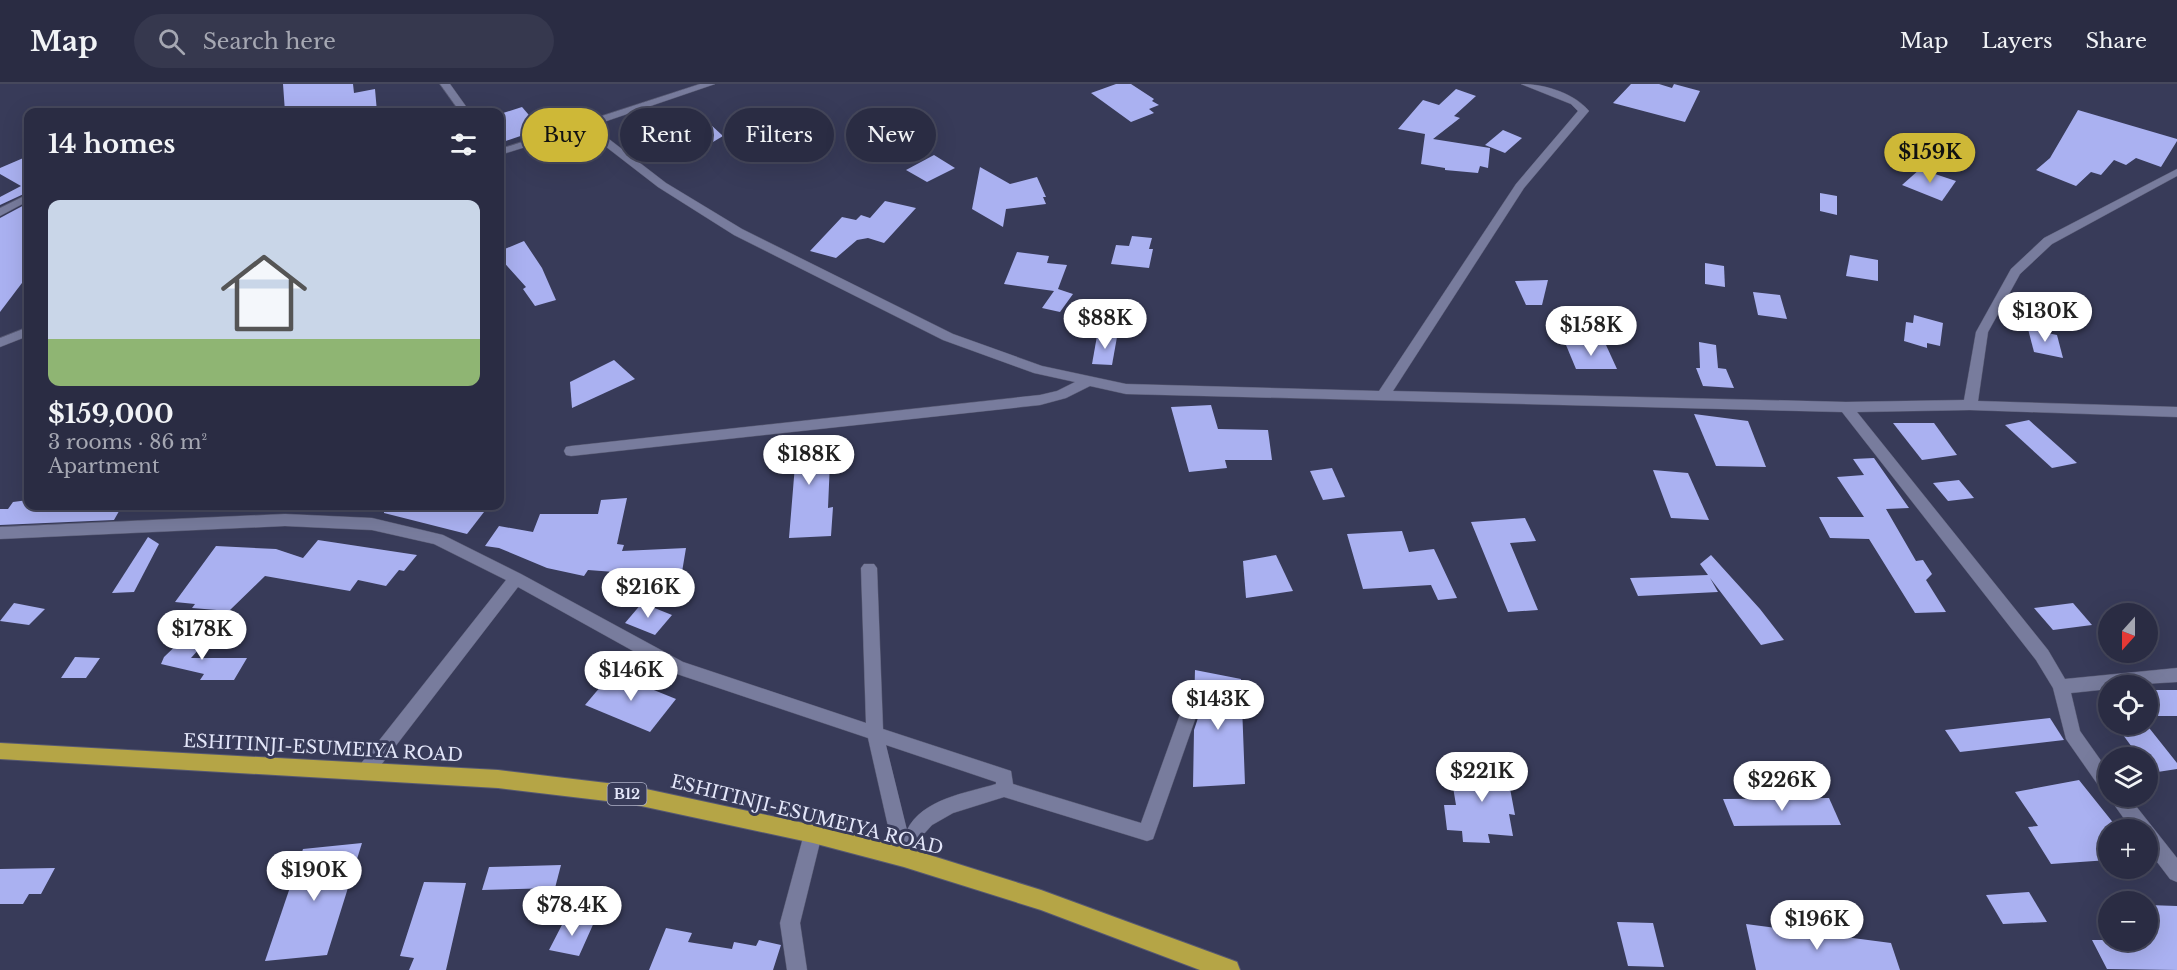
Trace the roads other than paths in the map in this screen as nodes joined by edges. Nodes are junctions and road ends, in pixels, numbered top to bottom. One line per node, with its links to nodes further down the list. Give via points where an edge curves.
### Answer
1 (445, 84): 4 (street)
2 (710, 84): 5 (street)
3 (1526, 84): 15 (street, via 1575,102 1584,111 1520,186)
4 (462, 108)
5 (608, 119)
6 (608, 143): 14 (street, via 662,185 738,232 948,337 1039,370)
7 (522, 146): 8 (street)
8 (504, 152)
9 (2177, 172): 16 (street, via 2048,241 2015,272 1982,332)
10 (24, 199): 11 (street)
11 (0, 213)
12 (24, 333): 13 (street)
13 (0, 343)
14 (1088, 381): 15 (street, via 1126,389); 19 (street, via 1061,395 1040,400)
15 (1382, 397): 17 (street)
16 (1970, 405): 17 (street); 18 (street)
17 (1846, 407): 24 (street, via 2042,655)
18 (2177, 412)
19 (571, 451)
20 (0, 533): 22 (street, via 285,520 372,524 438,539)
21 (868, 568): 26 (street)
22 (516, 578): 26 (street, via 677,667); 29 (street)
23 (2177, 675): 24 (street)
24 (2061, 687): 28 (street, via 2072,734)
25 (1188, 714): 30 (street, via 1147,833)
26 (875, 733): 30 (street, via 998,772 1005,777); 35 (street)
27 (0, 751): 29 (highway, ESHITINJI-ESUMEIYA ROAD / B12)
28 (2098, 771)
29 (365, 772): 33 (highway, ESHITINJI-ESUMEIYA ROAD / B12, via 498,779 632,795)
30 (1004, 789): 35 (street, via 971,797 918,826)
31 (2125, 807): 32 (street)
32 (2135, 819)
33 (813, 834): 35 (highway, ESHITINJI-ESUMEIYA ROAD / B12); 37 (street, via 790,923)
34 (2158, 849): 36 (street)
35 (904, 857): 38 (highway, ESHITINJI-ESUMEIYA ROAD / B12, via 1041,900)
36 (2177, 873)
37 (798, 970)
38 (1229, 970)

